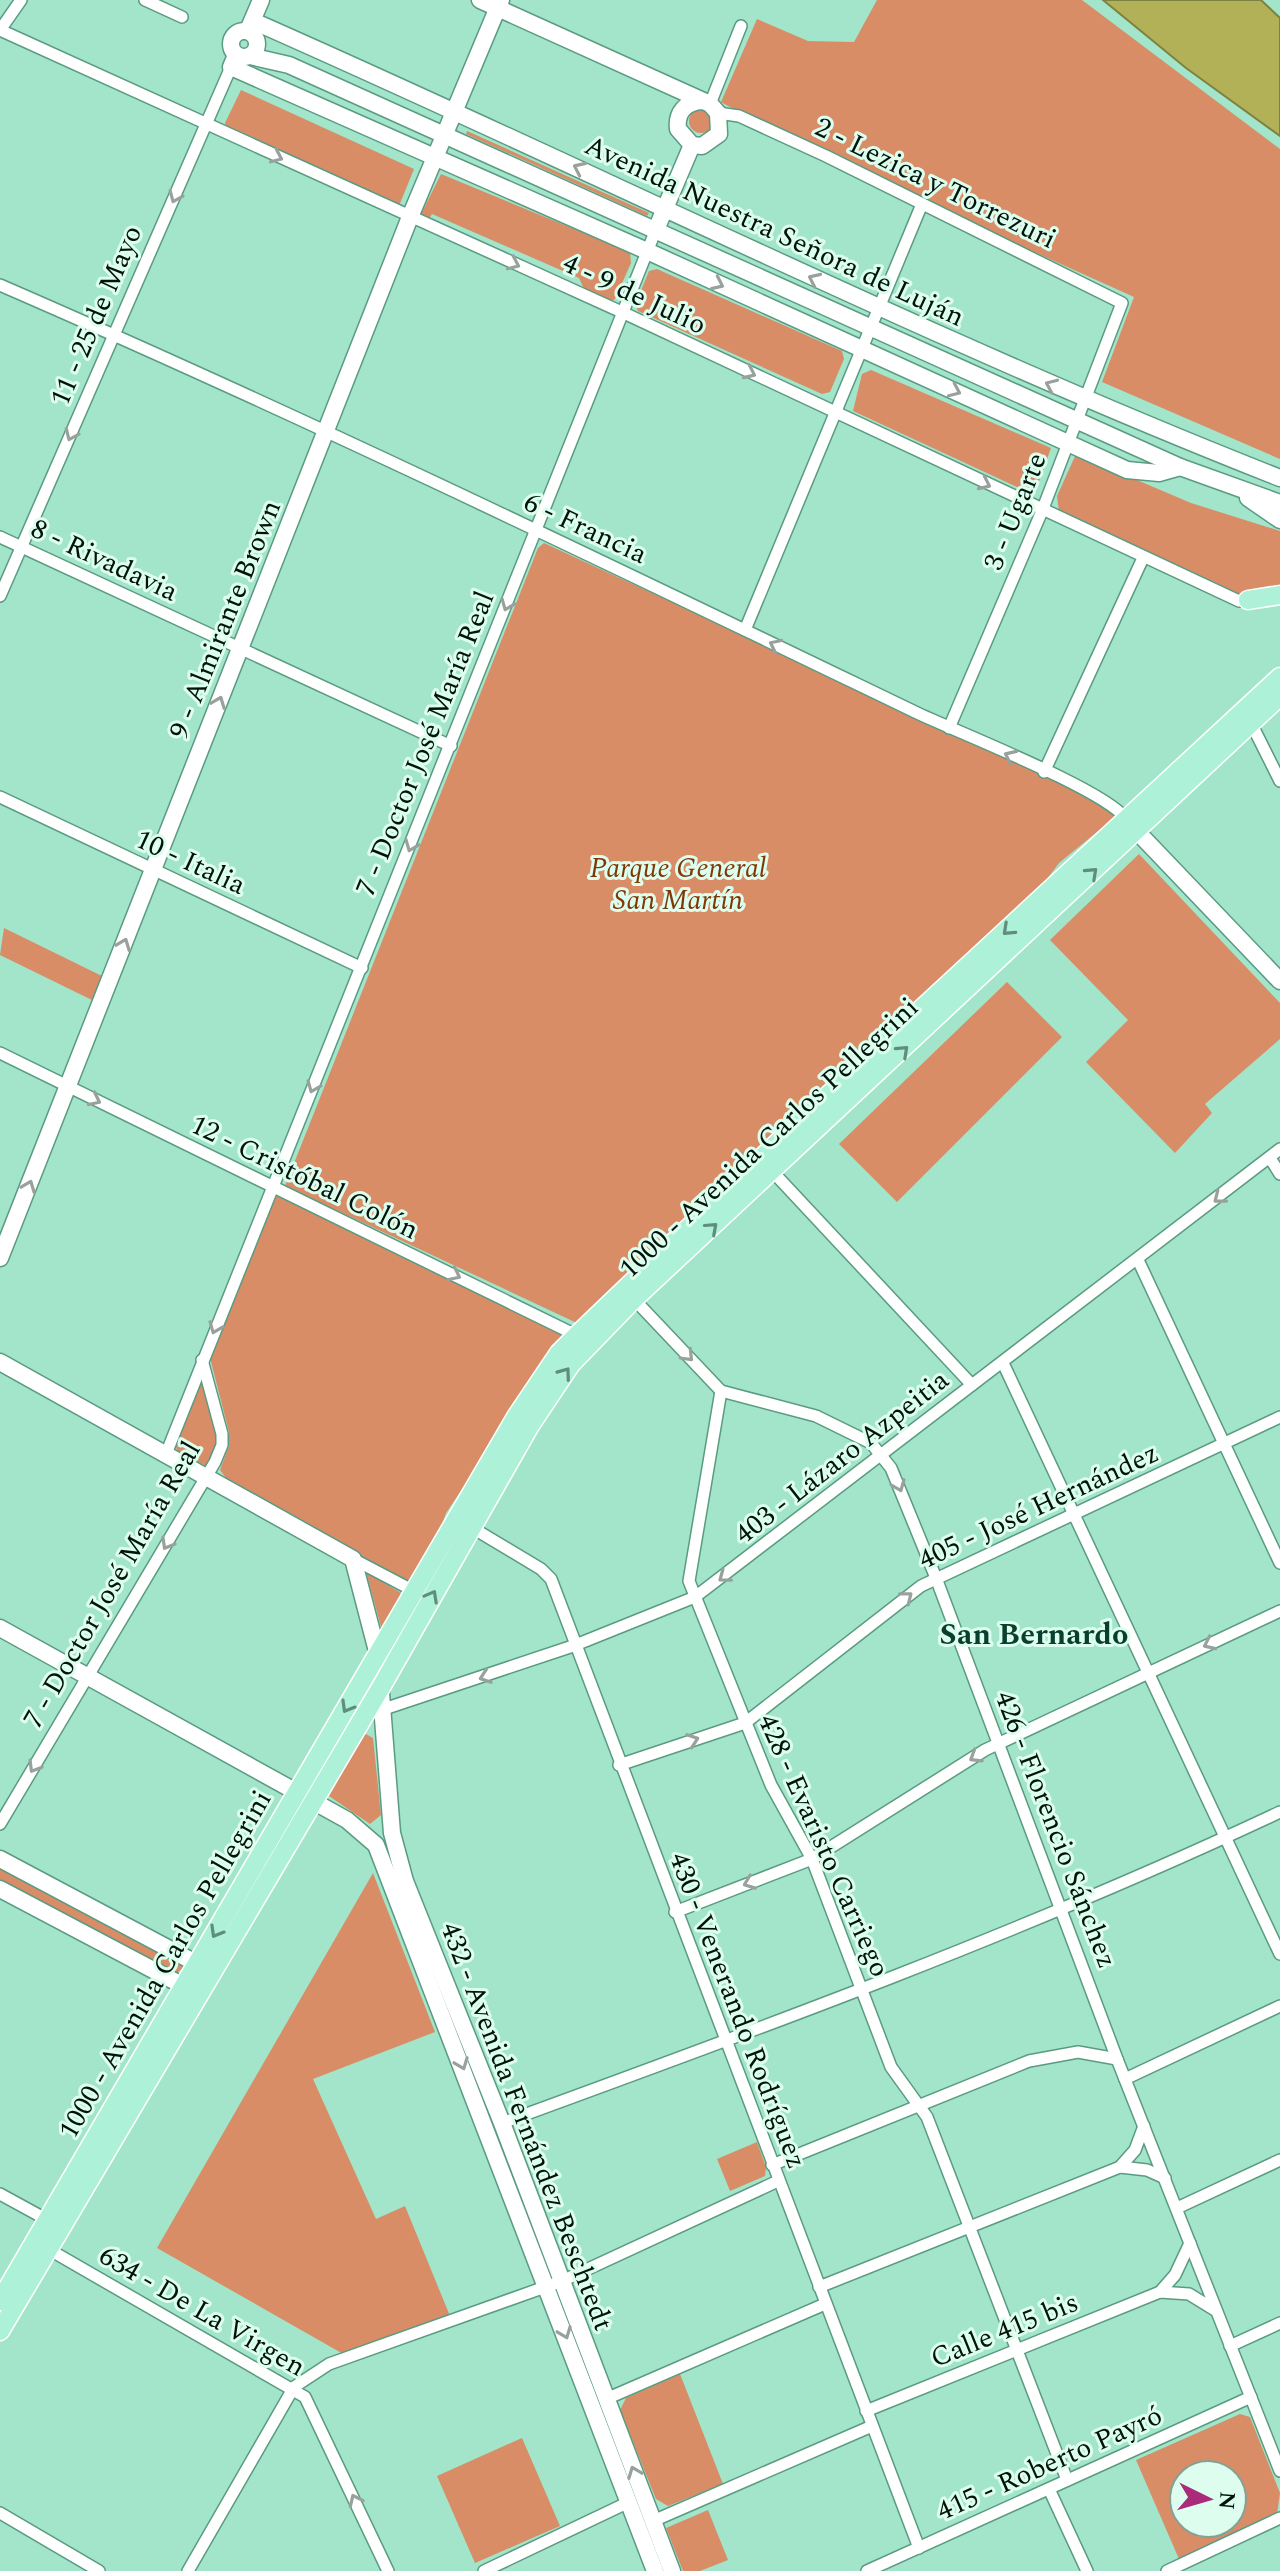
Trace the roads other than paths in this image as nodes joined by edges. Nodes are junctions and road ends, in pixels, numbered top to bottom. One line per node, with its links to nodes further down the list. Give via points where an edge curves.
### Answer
1 (21, 0): 8 (street)
2 (145, 0): 6 (street)
3 (261, 0): 9 (street)
4 (480, 0): 5 (street, 2 - Lezica y Torrezuri)
5 (499, 4): 12 (street, 2 - Lezica y Torrezuri); 13 (street, 9 - Almirante Brown)
6 (182, 17)
7 (741, 26): 12 (street)
8 (0, 30): 14 (street, 4 - 9 de Julio)
9 (253, 31): 10 (street, via 255,52); 10 (street, via 232,38); 11 (street, Avenida Nuestra Señora de Luján); 13 (street, Avenida Nuestra Señora de Luján)
10 (239, 60): 11 (street, Avenida Nuestra Señora de Luján); 14 (street, 11 - 25 de Mayo); 17 (street, Avenida Nuestra Señora de Luján)
11 (289, 65): 15 (street, Avenida Nuestra Señora de Luján)
12 (710, 106): 16 (street, via 719,134 702,146); 16 (street, via 688,104 678,115 678,129); 18 (street, 2 - Lezica y Torrezuri)
13 (456, 110): 15 (street, 9 - Almirante Brown); 19 (street, Avenida Nuestra Señora de Luján, one-way to 13)
14 (206, 125): 20 (street, 4 - 9 de Julio, one-way to 20); 28 (street, 11 - 25 de Mayo, one-way to 28)
15 (445, 136): 17 (street, 9 - Almirante Brown); 21 (street, Avenida Nuestra Señora de Luján)
16 (692, 145): 19 (street, 7 - Doctor José María Real)
17 (436, 157): 20 (street, 9 - Almirante Brown); 22 (street, Avenida Nuestra Señora de Luján)
18 (922, 204): 24 (street); 25 (street, 2 - Lezica y Torrezuri, via 1119,300)
19 (665, 208): 21 (street, 7 - Doctor José María Real); 24 (street, Avenida Nuestra Señora de Luján, one-way to 19)
20 (410, 217): 26 (street, 4 - 9 de Julio, one-way to 26); 34 (street, 9 - Almirante Brown)
21 (655, 232): 22 (street, 7 - Doctor José María Real); 27 (street, Avenida Nuestra Señora de Luján)
22 (647, 251): 26 (street, 7 - Doctor José María Real); 29 (street, Avenida Nuestra Señora de Luján, one-way to 29)
23 (0, 285): 28 (street, 6 - Francia)
24 (879, 309): 27 (street); 30 (street, Avenida Nuestra Señora de Luján, one-way to 24)
25 (1121, 310): 30 (street, 3 - Ugarte)
26 (624, 313): 31 (street, 4 - 9 de Julio, one-way to 31); 45 (street, 7 - Doctor José María Real)
27 (870, 329): 29 (street); 33 (street, Avenida Nuestra Señora de Luján)
28 (115, 335): 34 (street, 6 - Francia); 47 (street, 11 - 25 de Mayo, one-way to 47)
29 (861, 349): 31 (street); 38 (street, Avenida Nuestra Señora de Luján, one-way to 38)
30 (1085, 399): 32 (street, Avenida Nuestra Señora de Luján); 33 (street, 3 - Ugarte)
31 (836, 414): 43 (street, 4 - 9 de Julio, one-way to 43); 52 (street)
32 (1123, 416): 35 (street, Avenida Nuestra Señora de Luján); 37 (street)
33 (1076, 421): 36 (street, Avenida Nuestra Señora de Luján); 38 (street, 3 - Ugarte)
34 (327, 431): 45 (street, 6 - Francia); 53 (street, 9 - Almirante Brown)
35 (1169, 435): 37 (street); 40 (street, Avenida Nuestra Señora de Luján)
36 (1111, 436): 37 (street); 39 (street, Avenida Nuestra Señora de Luján)
37 (1141, 437): 39 (street)
38 (1067, 442): 39 (street, Avenida Nuestra Señora de Luján, via 1127,470 1159,473); 43 (street, 3 - Ugarte)
39 (1180, 467): 41 (street, Avenida Nuestra Señora de Luján)
40 (1280, 478)
41 (1237, 490): 42 (street, Avenida Nuestra Señora de Luján); 44 (street, Avenida Nuestra Señora de Luján)
42 (1280, 503)
43 (1042, 511): 48 (street, 4 - 9 de Julio); 57 (street, 3 - Ugarte)
44 (1280, 520)
45 (536, 532): 52 (street, 6 - Francia); 58 (street, 7 - Doctor José María Real, one-way to 58)
46 (0, 537): 47 (street, 8 - Rivadavia)
47 (22, 548): 50 (street, 11 - 25 de Mayo); 53 (street, 8 - Rivadavia)
48 (1143, 558): 51 (street, 4 - 9 de Julio, via 1239,601); 60 (street)
49 (1280, 595): 51 (main road)
50 (0, 596)
51 (1248, 600)
52 (745, 630): 57 (street, 6 - Francia, one-way to 52)
53 (240, 648): 58 (street, 8 - Rivadavia); 64 (street, 9 - Almirante Brown, one-way to 53)
54 (1280, 677): 63 (main road, 1000 - Avenida Carlos Pellegrini)
55 (1280, 696): 56 (main road, 1000 - Avenida Carlos Pellegrini)
56 (1252, 725): 59 (street); 63 (main road, 1000 - Avenida Carlos Pellegrini)
57 (949, 728): 60 (street, 6 - Francia, one-way to 57)
58 (451, 746): 65 (street, 7 - Doctor José María Real, one-way to 65)
59 (1276, 761): 61 (street)
60 (1044, 772): 63 (street, 6 - Francia, via 1104,798)
61 (1280, 781)
62 (0, 797): 64 (street, 10 - Italia)
63 (1131, 826): 66 (street); 71 (main road, 1000 - Avenida Carlos Pellegrini, one-way to 63); 76 (main road, 1000 - Avenida Carlos Pellegrini, one-way to 76, via 797,1124)
64 (153, 870): 65 (street, 10 - Italia); 68 (street, 9 - Almirante Brown, one-way to 64)
65 (362, 968): 73 (street, 7 - Doctor José María Real, one-way to 73)
66 (1280, 981)
67 (0, 1053): 68 (street, 12 - Cristóbal Colón)
68 (68, 1087): 73 (street, 12 - Cristóbal Colón, one-way to 73); 74 (street, 9 - Almirante Brown, one-way to 68)
69 (1280, 1149): 70 (street, 403 - Lázaro Azpeitia)
70 (1270, 1158): 72 (street); 75 (street, 403 - Lázaro Azpeitia, one-way to 75)
71 (773, 1172): 76 (main road, 1000 - Avenida Carlos Pellegrini, one-way to 71); 81 (street)
72 (1280, 1174)
73 (272, 1187): 77 (street, 12 - Cristóbal Colón, one-way to 77); 78 (street, 7 - Doctor José María Real, one-way to 78)
74 (0, 1258)
75 (1138, 1260): 80 (street, 403 - Lázaro Azpeitia); 84 (street)
76 (630, 1295): 77 (main road, 1000 - Avenida Carlos Pellegrini); 82 (street, one-way to 82)
77 (583, 1338): 89 (main road, 1000 - Avenida Carlos Pellegrini, one-way to 77); 93 (main road, 1000 - Avenida Carlos Pellegrini, via 559,1353 516,1417)
78 (202, 1360): 85 (street, 7 - Doctor José María Real); 87 (street, 7 - Doctor José María Real, via 222,1434)
79 (0, 1362): 85 (street)
80 (1003, 1363): 81 (street, 403 - Lázaro Azpeitia); 88 (street)
81 (972, 1385): 86 (street, 403 - Lázaro Azpeitia)
82 (721, 1391): 86 (street, 426 - Florencio Sánchez, via 807,1412 856,1435); 94 (street, 428 - Evaristo Carriego, via 688,1571)
83 (1280, 1417): 84 (street, 405 - José Hernández)
84 (1224, 1444): 88 (street, 405 - José Hernández); 91 (street)
85 (166, 1454): 87 (street)
86 (881, 1454): 92 (street, 426 - Florencio Sánchez, one-way to 92); 94 (street, 403 - Lázaro Azpeitia, one-way to 94)
87 (206, 1476): 90 (street); 100 (street, 7 - Doctor José María Real, one-way to 100)
88 (1076, 1513): 92 (street, 405 - José Hernández); 99 (street)
89 (471, 1527): 97 (street, 430 - Venerando Rodríguez, via 551,1579); 101 (main road, 1000 - Avenida Carlos Pellegrini, one-way to 89)
90 (353, 1559): 93 (street); 98 (street)
91 (1280, 1563)
92 (936, 1578): 103 (street, 405 - José Hernández, one-way to 92); 104 (street, 426 - Florencio Sánchez)
93 (416, 1592): 98 (main road, 1000 - Avenida Carlos Pellegrini)
94 (695, 1597): 97 (street, 403 - Lázaro Azpeitia); 103 (street, 428 - Evaristo Carriego)
95 (1280, 1611): 99 (street, one-way to 99)
96 (0, 1628): 100 (street, 432 - Avenida Fernández Beschtedt)
97 (573, 1646): 102 (street, 403 - Lázaro Azpeitia, one-way to 102); 105 (street, 430 - Venerando Rodríguez)
98 (378, 1655): 101 (street); 106 (main road, 1000 - Avenida Carlos Pellegrini, one-way to 106)
99 (1148, 1673): 104 (street); 111 (street)
100 (88, 1679): 106 (street, 432 - Avenida Fernández Beschtedt); 109 (street, 7 - Doctor José María Real, one-way to 109)
101 (380, 1689): 102 (street, 432 - Avenida Fernández Beschtedt); 106 (main road, 1000 - Avenida Carlos Pellegrini)
102 (381, 1710): 108 (street, 432 - Avenida Fernández Beschtedt)
103 (745, 1723): 105 (street, 405 - José Hernández, one-way to 103); 113 (street, 428 - Evaristo Carriego, via 777,1798)
104 (999, 1743): 113 (street, one-way to 113); 115 (street, 426 - Florencio Sánchez)
105 (619, 1765): 116 (street, 430 - Venerando Rodríguez)
106 (305, 1796): 110 (street, 432 - Avenida Fernández Beschtedt); 118 (main road, 1000 - Avenida Carlos Pellegrini)
107 (1280, 1812): 111 (street)
108 (390, 1814): 110 (street); 126 (street, 432 - Avenida Fernández Beschtedt, via 405,1881)
109 (0, 1824)
110 (360, 1829): 139 (street, 432 - Avenida Fernández Beschtedt, one-way to 139, via 376,1845)
111 (1228, 1836): 115 (street); 117 (street)
112 (0, 1859): 118 (street)
113 (812, 1859): 116 (street, one-way to 116); 119 (street, 428 - Evaristo Carriego)
114 (0, 1889): 120 (street)
115 (1062, 1911): 119 (street); 123 (street, 426 - Florencio Sánchez)
116 (675, 1912): 122 (street, 430 - Venerando Rodríguez)
117 (1280, 1954)
118 (205, 1968): 120 (main road, 1000 - Avenida Carlos Pellegrini)
119 (863, 1990): 122 (street); 125 (street, 428 - Evaristo Carriego, via 891,2067)
120 (192, 1991): 135 (main road, 1000 - Avenida Carlos Pellegrini)
121 (1280, 2006): 124 (street)
122 (725, 2041): 126 (street); 129 (street, 430 - Venerando Rodríguez)
123 (1117, 2059): 124 (street, 426 - Florencio Sánchez); 125 (street, via 1078,2052 1046,2056)
124 (1125, 2079): 127 (street, 426 - Florencio Sánchez)
125 (922, 2106): 129 (street); 136 (street, 428 - Evaristo Carriego)
126 (502, 2123): 139 (street, 432 - Avenida Fernández Beschtedt)
127 (1144, 2126): 130 (street, via 1135,2150); 131 (street, 426 - Florencio Sánchez)
128 (1280, 2160): 134 (street)
129 (772, 2165): 132 (street, 430 - Venerando Rodríguez)
130 (1120, 2167): 131 (street); 136 (street)
131 (1165, 2178): 134 (street, 426 - Florencio Sánchez)
132 (778, 2181): 139 (street); 140 (street, 430 - Venerando Rodríguez)
133 (0, 2194): 135 (street)
134 (1177, 2208): 137 (street, 426 - Florencio Sánchez)
135 (53, 2223): 138 (main road, 1000 - Avenida Carlos Pellegrini)
136 (971, 2226): 140 (street); 148 (street, 428 - Evaristo Carriego)
137 (1190, 2243): 141 (street); 144 (street, 426 - Florencio Sánchez)
138 (42, 2245): 142 (main road, 1000 - Avenida Carlos Pellegrini); 146 (main road, 1000 - Avenida Carlos Pellegrini); 149 (street, 634 - De La Virgen)
139 (555, 2283): 149 (street, via 329,2364); 151 (street, 432 - Avenida Fernández Beschtedt); 157 (street, 432 - Avenida Fernández Beschtedt, one-way to 157)
140 (819, 2287): 143 (street, 430 - Venerando Rodríguez)
141 (1160, 2292): 144 (street, via 1189,2294); 148 (street, Calle 415 bis)
142 (0, 2301)
143 (825, 2304): 151 (street); 152 (street, 430 - Venerando Rodríguez)
144 (1216, 2311): 147 (street, 426 - Florencio Sánchez)
145 (1280, 2323): 147 (street)
146 (0, 2331)
147 (1230, 2346): 150 (street, 426 - Florencio Sánchez)
148 (1017, 2350): 152 (street, Calle 415 bis); 155 (street, 428 - Evaristo Carriego)
149 (294, 2387): 163 (street); 164 (street, 634 - De La Virgen, one-way to 149, via 316,2416)
150 (1251, 2397): 154 (street, 426 - Florencio Sánchez); 155 (street, 415 - Roberto Payró)
151 (606, 2399): 160 (street, 432 - Avenida Fernández Beschtedt, one-way to 151)
152 (866, 2411): 153 (street, 430 - Venerando Rodríguez)
153 (872, 2426): 160 (street); 161 (street, 430 - Venerando Rodríguez)
154 (1280, 2471)
155 (1067, 2480): 156 (street, 415 - Roberto Payró)
156 (1049, 2489): 161 (street, 415 - Roberto Payró); 169 (street)
157 (629, 2502): 165 (street); 166 (street, 432 - Avenida Fernández Beschtedt)
158 (0, 2513): 162 (street)
159 (1280, 2518): 170 (street)
160 (653, 2521): 167 (street, 432 - Avenida Fernández Beschtedt)
161 (919, 2548): 168 (street, 415 - Roberto Payró)
162 (99, 2571)
163 (188, 2571)
164 (388, 2571)
165 (484, 2571)
166 (655, 2571)
167 (672, 2571)
168 (867, 2571)
169 (1087, 2571)
170 (1167, 2571)

